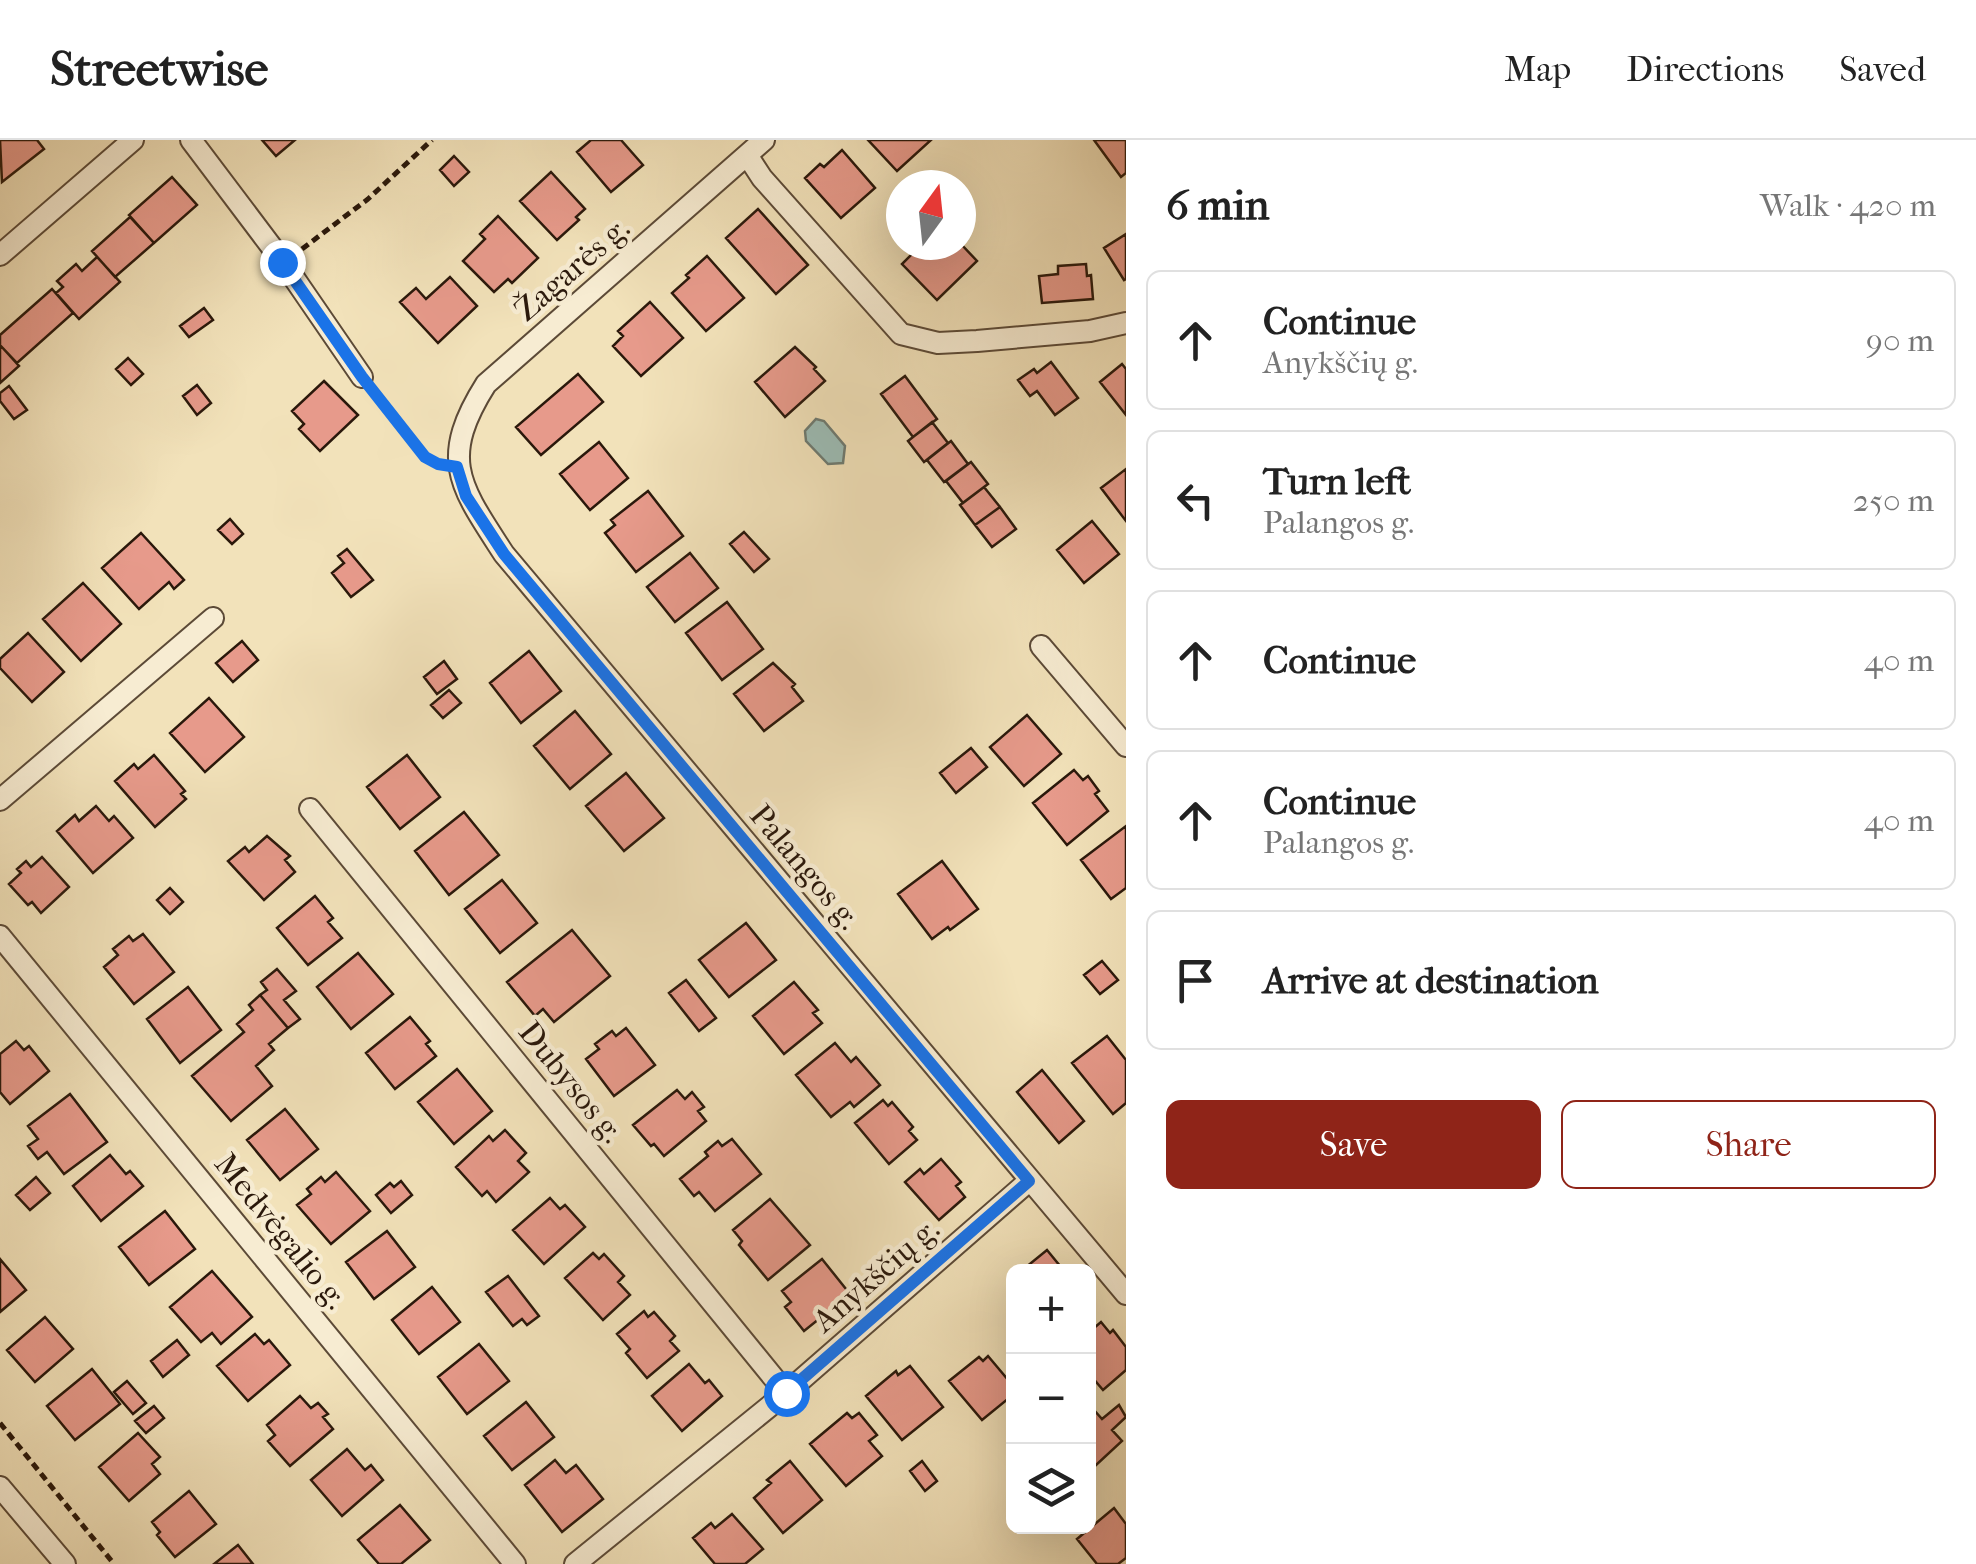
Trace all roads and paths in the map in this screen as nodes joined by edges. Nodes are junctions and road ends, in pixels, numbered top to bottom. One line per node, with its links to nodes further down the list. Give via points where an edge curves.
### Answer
1 (133, 140): 6 (street)
2 (191, 140): 7 (street)
3 (432, 140): 7 (path, via 330,230)
4 (764, 140): 5 (street, Žagarės g.)
5 (747, 155): 8 (street, via 900,334 938,343 978,342); 10 (street, Žagarės g., via 486,384 467,414)
6 (0, 255)
7 (282, 262): 9 (street)
8 (1126, 323)
9 (362, 377): 10 (path, via 425,457)
10 (457, 467): 17 (street, Palangos g., via 466,496 504,554)
11 (213, 618): 14 (street)
12 (1041, 646): 13 (street)
13 (1126, 746)
14 (0, 800)
15 (310, 809): 19 (street, Dubysos g.)
16 (0, 936): 24 (street, Medvėgalio g.)
17 (1029, 1181): 18 (street, Palangos g.); 19 (street, Anykščių g.)
18 (1126, 1294)
19 (786, 1393): 25 (street, Anykščių g.)
20 (0, 1422): 23 (path)
21 (0, 1487): 22 (street)
22 (64, 1564)
23 (114, 1564)
24 (515, 1564)
25 (575, 1564)

